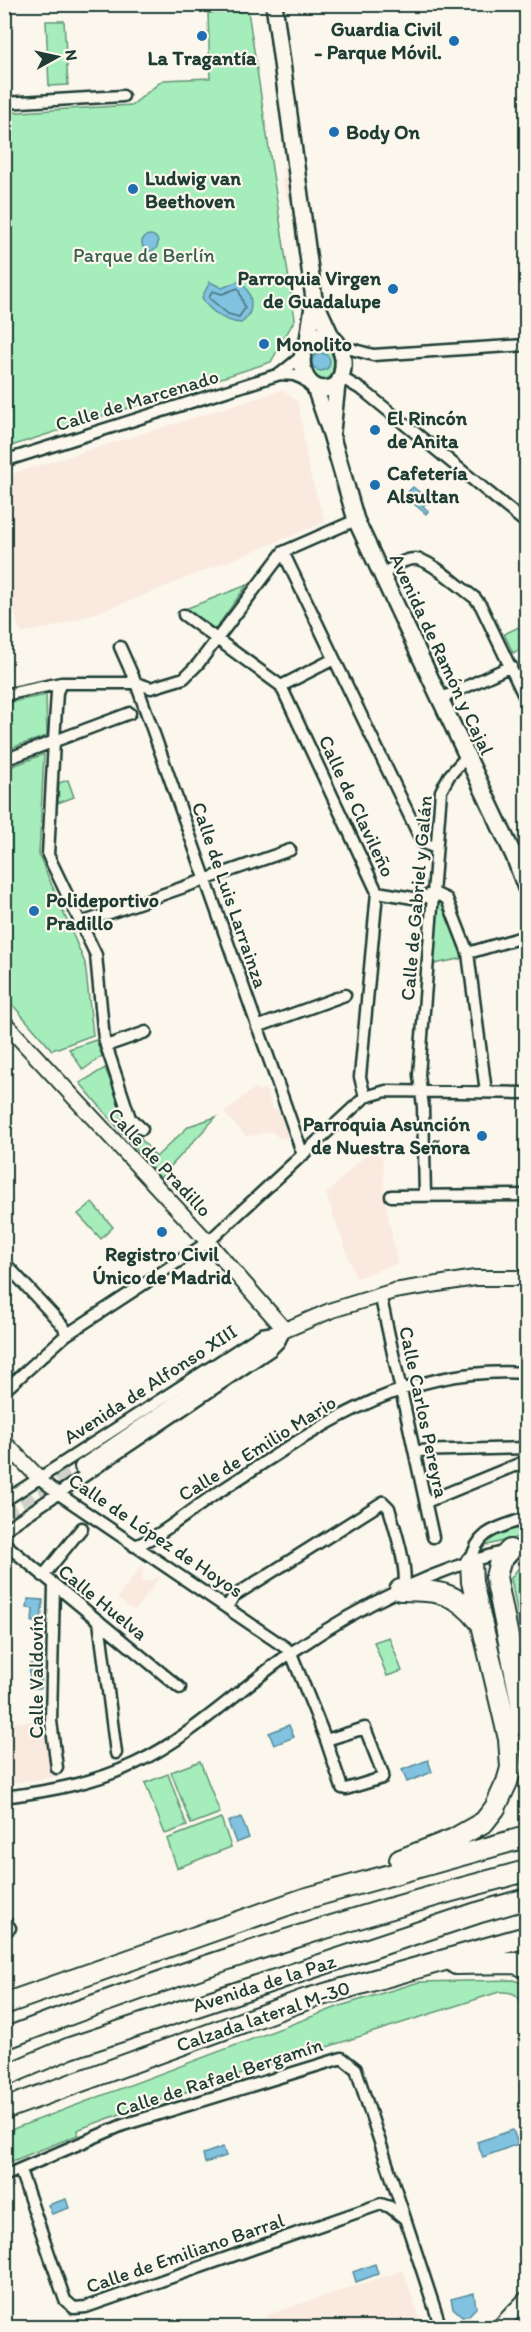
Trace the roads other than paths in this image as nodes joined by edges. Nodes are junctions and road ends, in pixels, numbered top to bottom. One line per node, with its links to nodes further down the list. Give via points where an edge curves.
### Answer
1 (274, 4): 4 (main road)
2 (123, 96): 3 (street)
3 (4, 103)
4 (314, 299): 5 (main road); 6 (main road)
5 (308, 340): 6 (main road, via 314,336); 8 (main road)
6 (335, 341): 7 (street, via 373,355); 10 (main road, Avenida de Ramón y Cajal)
7 (526, 345)
8 (302, 356): 9 (street, Calle de Marcenado); 11 (main road, Avenida de Ramón y Cajal)
9 (280, 374): 11 (street, via 294,375); 13 (street, Calle de Marcenado)
10 (339, 381): 11 (main road, via 330,389); 12 (main road, Avenida de Ramón y Cajal); 15 (street, via 364,391)
11 (311, 385): 12 (main road, Avenida de Ramón y Cajal)
12 (332, 434): 14 (main road, Avenida de Ramón y Cajal)
13 (4, 460)
14 (356, 520): 16 (street); 17 (main road, Avenida de Ramón y Cajal)
15 (526, 523)
16 (283, 552): 19 (street); 21 (street)
17 (381, 576): 22 (street, via 399,563 416,558 427,562 482,606); 27 (main road, Avenida de Ramón y Cajal)
18 (184, 615): 19 (street, Calle de Clavileño)
19 (216, 639): 24 (street, via 184,678 151,688); 25 (street, Calle de Clavileño)
20 (120, 647): 24 (street, Calle de Luis Larrainza)
21 (334, 659): 25 (street); 33 (street, via 422,842)
22 (511, 666): 27 (street); 28 (street)
23 (61, 683): 24 (street); 26 (street); 30 (street)
24 (136, 683): 35 (street, Calle de Luis Larrainza)
25 (281, 686): 37 (street, Calle de Clavileño)
26 (4, 694)
27 (440, 699): 31 (main road, Avenida de Ramón y Cajal)
28 (526, 700)
29 (130, 713): 30 (street)
30 (54, 741): 32 (street); 39 (street, via 48,855)
31 (467, 756): 33 (street, Calle de Gabriel y Galán, via 441,791); 36 (main road, Avenida de Ramón y Cajal)
32 (4, 760)
33 (436, 848): 38 (street, Calle de Gabriel y Galán)
34 (290, 850): 35 (street)
35 (205, 880): 39 (street); 44 (street, Calle de Luis Larrainza)
36 (526, 888)
37 (376, 892): 38 (street, via 419,899); 50 (street, Calle de Clavileño, via 360,1077)
38 (434, 892): 41 (street, via 447,899); 47 (street, Calle de Gabriel y Galán, via 419,1075)
39 (81, 923): 46 (street, via 99,966)
40 (526, 936): 41 (street)
41 (468, 953): 48 (street)
42 (345, 995): 44 (street)
43 (4, 1022): 56 (street, Calle de Pradillo)
44 (257, 1027): 52 (street, Calle de Luis Larrainza)
45 (146, 1032): 46 (street)
46 (106, 1046): 51 (street, via 130,1118)
47 (421, 1091): 48 (street); 50 (street, via 386,1091); 53 (street, Calle de Gabriel y Galán)
48 (486, 1092): 49 (street)
49 (526, 1093)
50 (365, 1097): 52 (street)
51 (142, 1129)
52 (303, 1155): 56 (street)
53 (425, 1195): 54 (street); 55 (street)
54 (526, 1195)
55 (390, 1196)
56 (208, 1242): 60 (street, Calle de Pradillo); 61 (street)
57 (4, 1262): 61 (street, via 64,1327)
58 (526, 1278): 59 (street, Avenida de Alfonso XIII, via 475,1278)
59 (380, 1294): 60 (street, Avenida de Alfonso XIII); 63 (street, Calle Carlos Pereyra)
60 (285, 1330): 69 (street, Avenida de Alfonso XIII); 70 (street, Avenida de Alfonso XIII, via 262,1334); 71 (street, Avenida de Alfonso XIII, via 271,1350)
61 (66, 1335): 64 (street)
62 (526, 1373): 63 (street, Calle de Emilio Mario, via 449,1378)
63 (402, 1388): 67 (street, Calle Carlos Pereyra); 80 (street, Calle de Emilio Mario, via 331,1419)
64 (4, 1391)
65 (4, 1442): 70 (street, Calle de López de Hoyos)
66 (526, 1449): 67 (street)
67 (415, 1451): 73 (street, Calle Carlos Pereyra)
68 (526, 1461): 73 (street)
69 (82, 1467)
70 (39, 1478): 71 (street, Calle de López de Hoyos); 72 (street, Avenida de Alfonso XIII)
71 (59, 1494): 77 (street, Avenida de Alfonso XIII); 80 (street, Calle de López de Hoyos)
72 (4, 1501)
73 (426, 1502): 78 (street, Calle Carlos Pereyra)
74 (4, 1517): 77 (street)
75 (526, 1518): 82 (street, via 483,1535)
76 (82, 1528): 83 (street)
77 (4, 1529)
78 (433, 1537)
79 (4, 1543): 83 (street, Calle Huelva)
80 (134, 1546): 86 (street, Calle de López de Hoyos)
81 (518, 1548): 82 (street); 91 (highway, via 500,1561 496,1576)
82 (471, 1562): 85 (street); 88 (highway, via 472,1582)
83 (43, 1576): 84 (street, Calle Huelva)
84 (54, 1586): 87 (street, Calle Huelva); 94 (street, Calle Valdovín, via 51,1721)
85 (402, 1589): 86 (street, via 406,1578 403,1564 389,1508 383,1502 234,1596); 88 (highway, via 450,1595 468,1606); 89 (street)
86 (227, 1607): 89 (street, Calle de López de Hoyos)
87 (99, 1621): 90 (street, Calle Huelva); 93 (street)
88 (484, 1626): 99 (highway, via 509,1739 510,1768 501,1796 484,1822 469,1831)
89 (291, 1653): 92 (street); 95 (street, via 137,1763 86,1782)
90 (180, 1688)
91 (526, 1726)
92 (326, 1740): 92 (street, via 344,1789 382,1778 365,1728)
93 (116, 1753)
94 (57, 1768)
95 (5, 1797): 96 (street)
96 (4, 1802)
97 (526, 1837): 99 (highway)
98 (526, 1871): 107 (highway, Avenida de la Paz, via 244,1952)
99 (346, 1886): 106 (highway)
100 (526, 1899): 104 (highway, Avenida de la Paz)
101 (526, 1913): 104 (highway)
102 (526, 1937): 105 (highway, Calzada lateral M-30)
103 (526, 1967): 105 (highway, via 516,1963 461,1964)
104 (310, 1969): 108 (highway, Avenida de la Paz, via 70,2048)
105 (368, 1980): 109 (highway, Calzada lateral M-30, via 248,2019)
106 (4, 2004)
107 (4, 2039)
108 (4, 2076)
109 (4, 2109)
110 (20, 2170): 111 (street, Calle de Rafael Bergamín); 112 (street, Calle de Rafael Bergamín, via 123,2126 342,2058 356,2069); 113 (street, Calle de Emiliano Barral, via 65,2300 74,2308)
111 (4, 2176)
112 (396, 2188): 113 (street, Calle de Emiliano Barral, via 390,2201); 114 (street, Calle de Rafael Bergamín)
113 (381, 2204): 114 (street)
114 (405, 2219): 117 (street, Calle de Rafael Bergamín)
115 (526, 2298): 118 (street)
116 (526, 2311): 119 (street)
117 (441, 2328)
118 (498, 2328)
119 (509, 2328)

